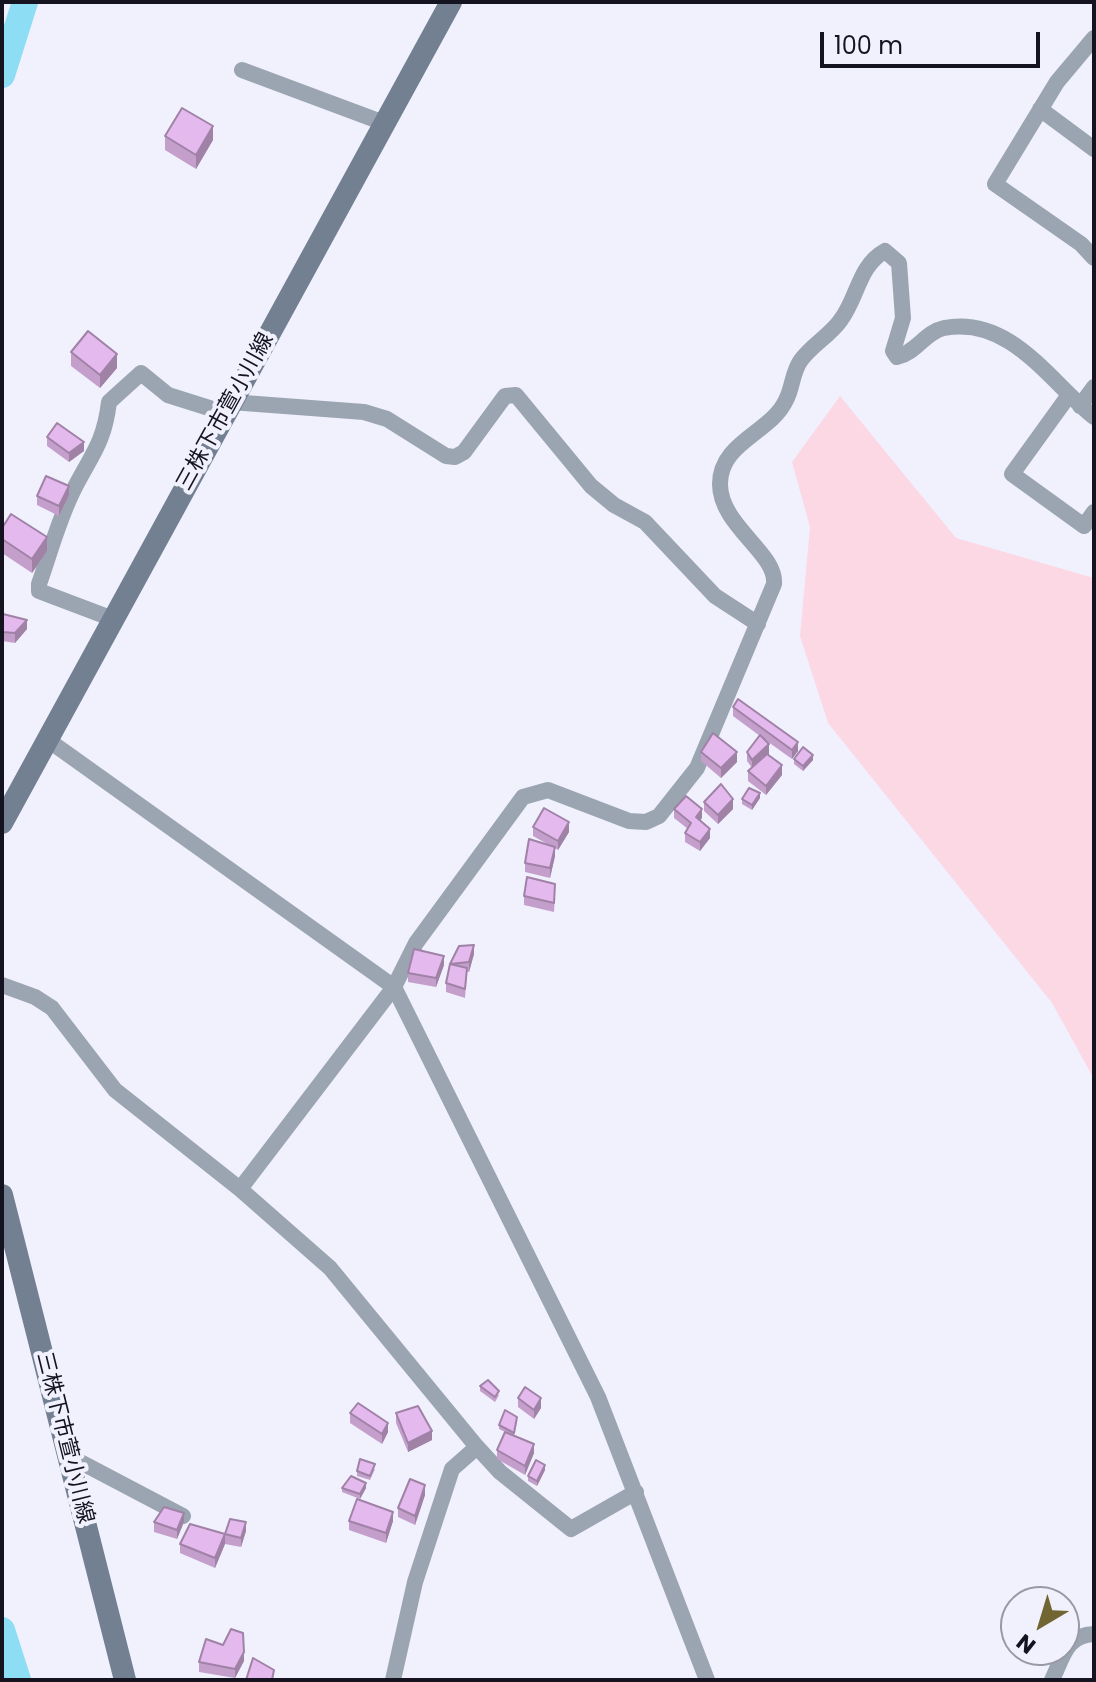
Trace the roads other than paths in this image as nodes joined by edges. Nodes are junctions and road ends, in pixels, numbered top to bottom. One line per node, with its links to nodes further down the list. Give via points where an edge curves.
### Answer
1 (451, 2): 5 (main road, 三株下市萱小川線)
2 (1094, 38): 4 (street)
3 (242, 70): 5 (street)
4 (1040, 109): 6 (street); 7 (street, via 995,184)
5 (384, 123): 10 (main road, 三株下市萱小川線)
6 (1094, 149)
7 (1094, 258)
8 (1094, 387): 9 (street)
9 (1074, 400): 11 (street); 12 (street, via 1012,474 1084,526); 14 (street, via 1033,358 1000,335 976,328 945,328 897,357 893,351 903,318 899,263 885,251 875,256 840,323 801,360 776,415 741,442 725,465 720,484 725,508 775,578)
10 (228, 408): 13 (main road, 三株下市萱小川線); 13 (street, via 168,395 141,373 109,402 100,442 74,489 39,591); 14 (street, via 364,412 455,457 505,396 516,395 591,486 645,522 715,596)
11 (1094, 417)
12 (1094, 512)
13 (113, 619): 15 (main road, 三株下市萱小川線)
14 (758, 624): 18 (street, via 697,768 659,816 629,821 548,790 523,797 416,943)
15 (48, 740): 16 (main road, 三株下市萱小川線); 18 (street)
16 (2, 823)
17 (2, 985): 19 (street, via 35,997 67,1025 115,1090)
18 (394, 987): 19 (street); 23 (street, via 605,1414)
19 (245, 1182): 21 (street, via 330,1268)
20 (2, 1195): 22 (main road, 三株下市萱小川線)
21 (477, 1447): 23 (street, via 571,1529); 27 (street, via 452,1469 415,1582)
22 (69, 1456): 24 (street); 26 (main road, 三株下市萱小川線)
23 (636, 1492): 28 (street)
24 (183, 1516)
25 (1094, 1634): 29 (street, via 1071,1639)
26 (125, 1680)
27 (393, 1680)
28 (707, 1680)
29 (1052, 1680)

